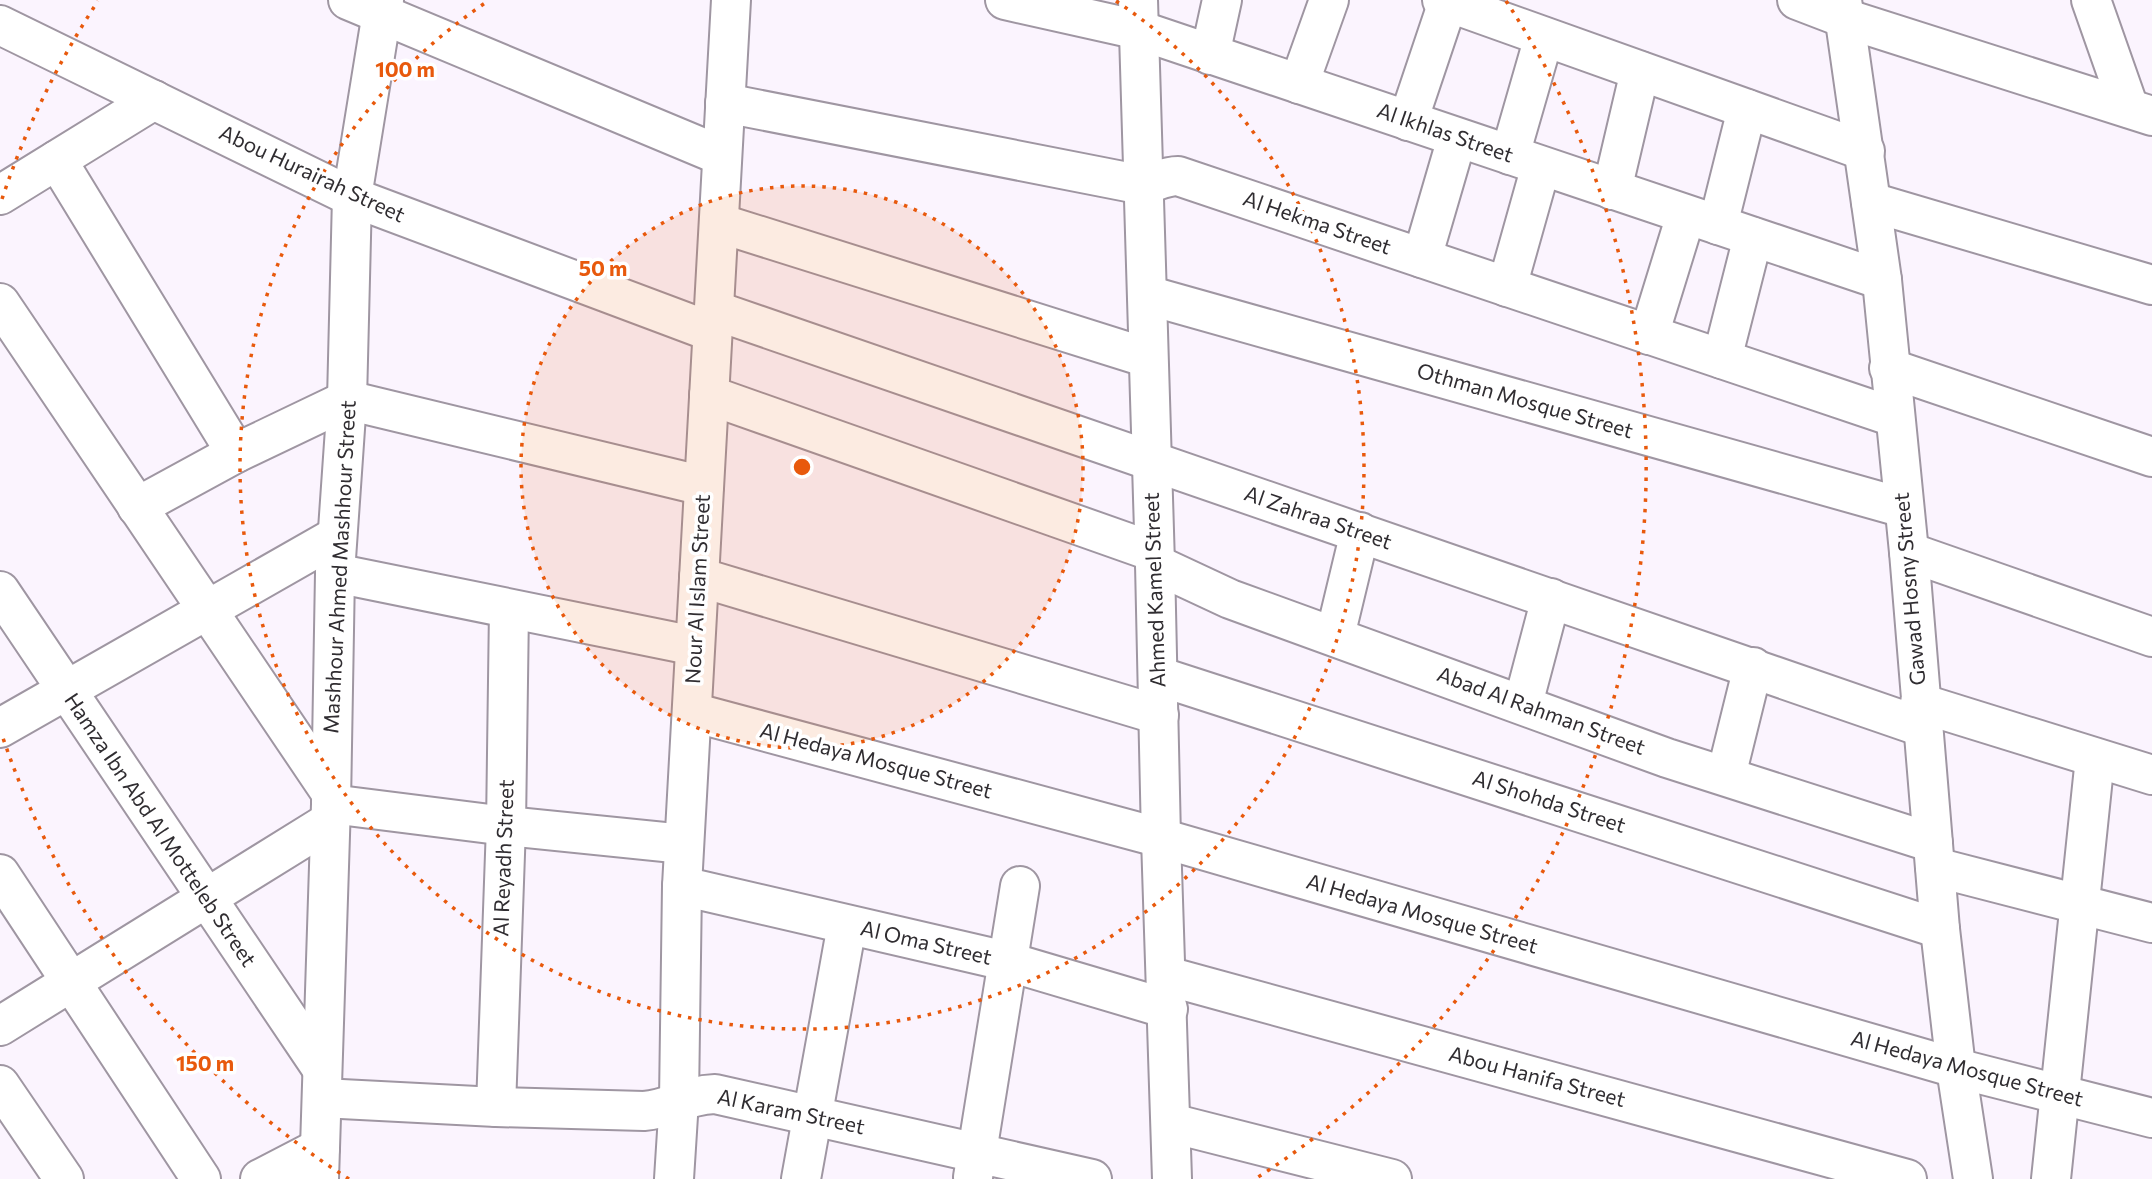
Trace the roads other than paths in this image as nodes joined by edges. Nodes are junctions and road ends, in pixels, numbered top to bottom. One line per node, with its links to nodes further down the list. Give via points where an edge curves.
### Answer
1 (731, 0): 17 (street, Nour Al Islam Street)
2 (1004, 0): 10 (street, Al Ikhlas Street)
3 (1222, 0): 13 (street)
4 (1329, 0): 15 (street)
5 (1797, 0): 9 (street)
6 (2091, 0): 19 (street)
7 (1445, 1): 12 (street); 20 (street)
8 (371, 5): 23 (street); 29 (street, Mashhour Ahmed Mashhour Street)
9 (1843, 9): 19 (street); 22 (street, Gawad Hosny Street)
10 (1138, 15): 13 (street, Al Ikhlas Street); 26 (street, Ahmed Kamel Street)
11 (0, 25): 16 (street, Abou Hurairah Street)
12 (1544, 37): 14 (street); 25 (street)
13 (1210, 55): 15 (street, Al Ikhlas Street)
14 (1640, 71): 18 (street); 27 (street)
15 (1299, 85): 20 (street, Al Ikhlas Street)
16 (154, 100): 24 (street); 29 (street, Abou Hurairah Street)
17 (725, 103): 23 (street, Nour Al Islam Street); 26 (street, Al Hekma Street)
18 (1747, 109): 22 (street); 32 (street)
19 (2141, 112)
20 (1408, 121): 21 (street, Al Ikhlas Street)
21 (1457, 138): 25 (street, Al Ikhlas Street); 33 (street)
22 (1865, 151): 30 (street, Gawad Hosny Street)
23 (722, 156): 31 (street, Nour Al Islam Street)
24 (57, 160): 28 (street); 47 (street)
25 (1526, 161): 27 (street, Al Ikhlas Street); 36 (street)
26 (1143, 185): 33 (street, Al Hekma Street, via 1178,176); 37 (street, Ahmed Kamel Street)
27 (1612, 190): 32 (street, Al Ikhlas Street)
28 (0, 195)
29 (352, 197): 39 (street, Abou Hurairah Street); 45 (street, Mashhour Ahmed Mashhour Street)
30 (1871, 201): 34 (street, Gawad Hosny Street); 35 (street)
31 (719, 223): 39 (street, Nour Al Islam Street); 41 (street)
32 (1719, 226): 34 (street, Al Ikhlas Street); 40 (street); 42 (street)
33 (1422, 258): 36 (street, Al Hekma Street)
34 (1882, 280): 43 (street, Gawad Hosny Street)
35 (2152, 285)
36 (1507, 287): 40 (street, Al Hekma Street)
37 (1147, 295): 41 (street, Ahmed Kamel Street); 52 (street, Othman Mosque Street)
38 (0, 303): 51 (street)
39 (713, 321): 44 (street, Nour Al Islam Street); 49 (street, Al Zahraa Street)
40 (1649, 335): 42 (street, Al Hekma Street)
41 (1148, 358): 49 (street, Ahmed Kamel Street)
42 (1722, 359): 46 (street, Al Hekma Street)
43 (1889, 368): 46 (street, Gawad Hosny Street); 48 (street)
44 (709, 395): 50 (street, Nour Al Islam Street); 56 (street, Abad Al Rahman Street)
45 (347, 400): 47 (street); 50 (street); 54 (street, Mashhour Ahmed Mashhour Street)
46 (1894, 417): 52 (street, Gawad Hosny Street)
47 (236, 453): 51 (street)
48 (2152, 457)
49 (1152, 461): 53 (street, Al Zahraa Street); 56 (street, Ahmed Kamel Street)
50 (704, 486): 58 (street, Nour Al Islam Street)
51 (137, 507): 61 (street)
52 (1904, 508): 55 (street, Gawad Hosny Street)
53 (1360, 532): 60 (street, Al Zahraa Street); 63 (street)
54 (337, 536): 57 (street, Mashhour Ahmed Mashhour Street); 61 (street)
55 (1909, 552): 64 (street); 72 (street, Gawad Hosny Street)
56 (1155, 558): 63 (street, Abad Al Rahman Street, via 1230,599); 67 (street, Ahmed Kamel Street)
57 (335, 573): 62 (street); 77 (street, Mashhour Ahmed Mashhour Street)
58 (699, 576): 65 (street, Nour Al Islam Street); 71 (street)
59 (0, 591): 68 (street, Hamza Ibn Abd Al Motteleb Street)
60 (1551, 598): 66 (street, Al Zahraa Street); 69 (street)
61 (207, 610): 68 (street); 77 (street)
62 (509, 610): 65 (street); 78 (street, Al Reyadh Street)
63 (1335, 636): 69 (street, Abad Al Rahman Street)
64 (2152, 636)
65 (695, 646): 70 (street, Nour Al Islam Street)
66 (1753, 667): 72 (street, Al Zahraa Street); 76 (street)
67 (1158, 677): 71 (street, Ahmed Kamel Street); 89 (street, Al Shohda Street)
68 (66, 690): 73 (street); 85 (street, Hamza Ibn Abd Al Motteleb Street)
69 (1523, 704): 76 (street, Abad Al Rahman Street)
70 (692, 712): 79 (street, Al Hedaya Mosque Street); 80 (street, Nour Al Islam Street)
71 (1158, 715): 79 (street, Ahmed Kamel Street)
72 (1921, 715): 74 (street, Al Zahraa Street); 81 (street, Gawad Hosny Street)
73 (0, 728)
74 (2095, 758): 75 (street, Al Zahraa Street); 86 (street)
75 (2152, 775)
76 (1726, 776): 81 (street, Abad Al Rahman Street)
77 (331, 806): 78 (street); 85 (street); 95 (street, Mashhour Ahmed Mashhour Street)
78 (506, 826): 80 (street); 99 (street, Al Reyadh Street)
79 (1161, 838): 92 (street, Ahmed Kamel Street); 94 (street, Al Hedaya Mosque Street)
80 (684, 844): 83 (street, Nour Al Islam Street)
81 (1934, 855): 86 (street, Abad Al Rahman Street); 89 (street, Gawad Hosny Street)
82 (0, 874): 91 (street)
83 (682, 886): 88 (street, Al Oma Street); 98 (street, Nour Al Islam Street)
84 (1020, 886): 90 (street)
85 (206, 898): 91 (street); 95 (street, Hamza Ibn Abd Al Motteleb Street)
86 (2080, 904): 87 (street, Abad Al Rahman Street); 97 (street)
87 (2152, 923)
88 (847, 925): 90 (street, Al Oma Street); 100 (street)
89 (1940, 929): 94 (street, Gawad Hosny Street)
90 (1006, 961): 92 (street, Al Oma Street); 104 (street)
91 (71, 982): 93 (street); 106 (street)
92 (1167, 992): 102 (street, Ahmed Kamel Street); 113 (street, Abou Hanifa Street)
93 (0, 1026)
94 (1956, 1068): 97 (street, Al Hedaya Mosque Street); 114 (street, Gawad Hosny Street)
95 (322, 1083): 99 (street, Al Karam Street); 103 (street, Mashhour Ahmed Mashhour Street)
96 (0, 1085): 105 (street)
97 (2060, 1094): 101 (street, Al Hedaya Mosque Street); 115 (street)
98 (678, 1101): 99 (street, Al Karam Street, via 662,1110 645,1111); 100 (street, Al Karam Street, via 715,1094); 108 (street, Nour Al Islam Street)
99 (496, 1107)
100 (812, 1116): 104 (street, Al Karam Street); 109 (street)
101 (2152, 1118)
102 (1171, 1123): 111 (street, Ahmed Kamel Street); 112 (street)
103 (320, 1164): 107 (street)
104 (974, 1166): 110 (street, Al Karam Street)
105 (64, 1179)
106 (201, 1179)
107 (260, 1179)
108 (674, 1179)
109 (801, 1179)
110 (1092, 1179)
111 (1172, 1179)
112 (1392, 1179)
113 (1908, 1179)
114 (1973, 1179)
115 (2051, 1179)

